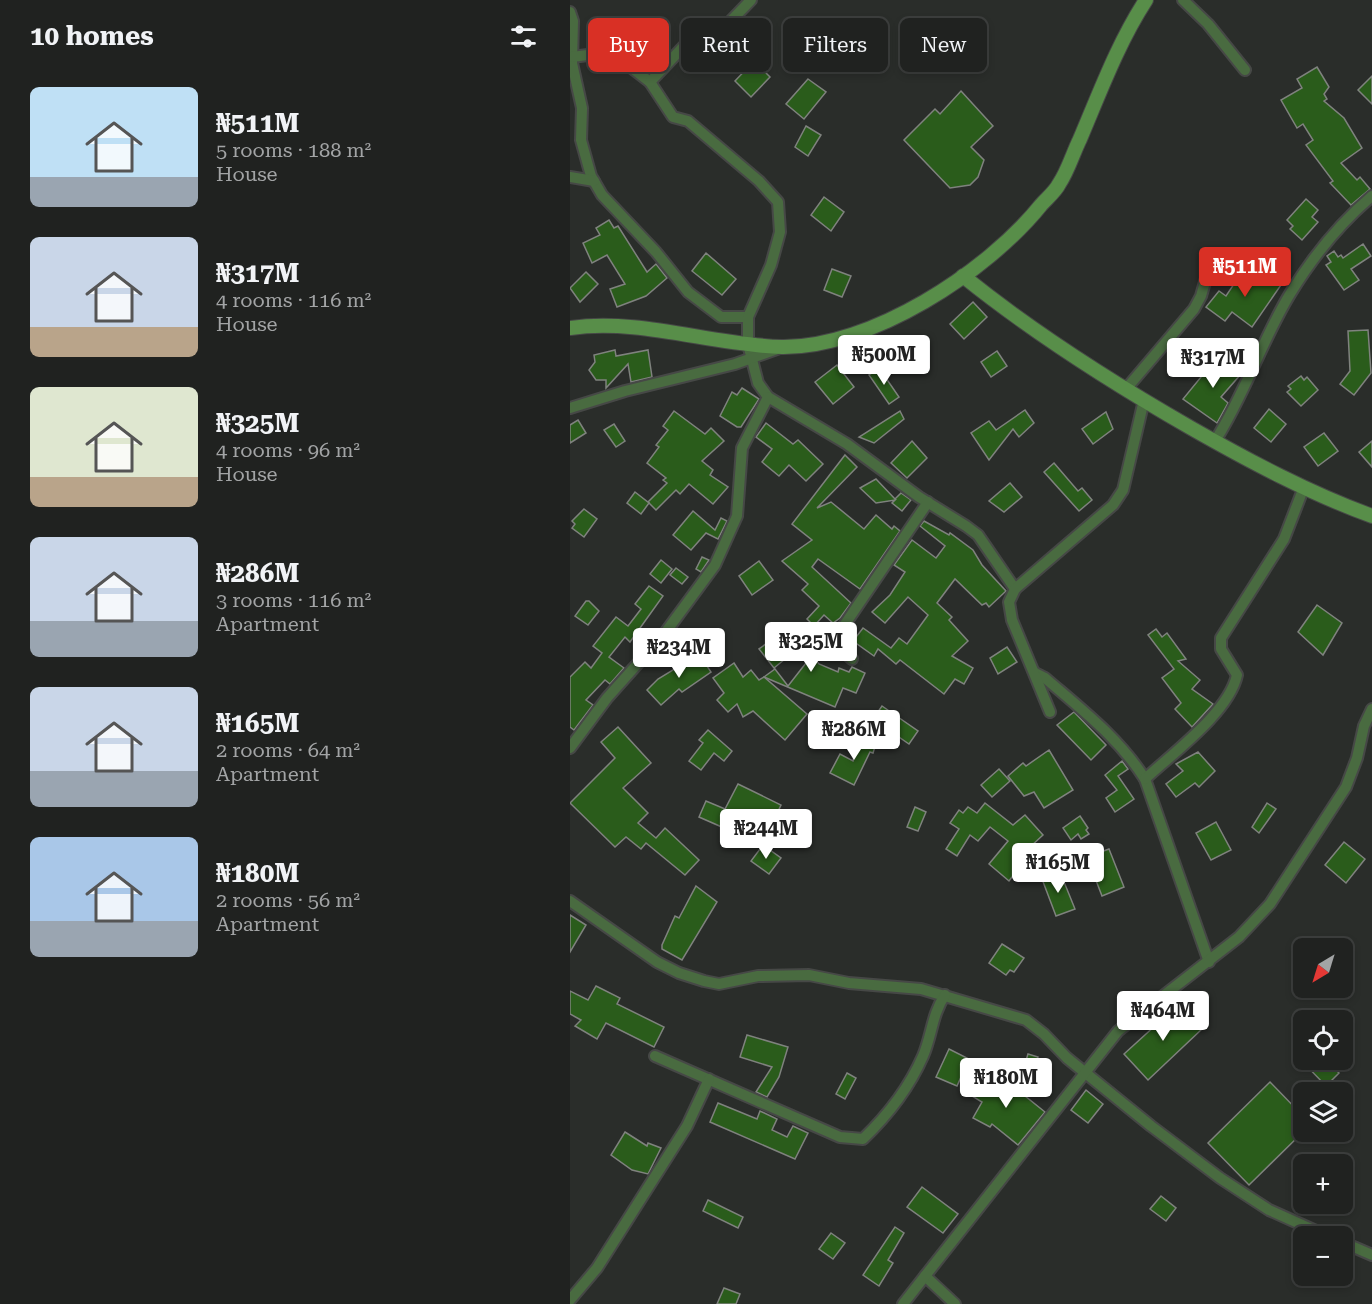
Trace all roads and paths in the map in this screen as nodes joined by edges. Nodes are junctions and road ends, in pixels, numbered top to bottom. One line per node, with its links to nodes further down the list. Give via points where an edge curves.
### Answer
1 (751, 0): 7 (street, via 723,28 702,27)
2 (1146, 0): 12 (street, via 1129,26 1059,185 1029,222)
3 (1183, 0): 6 (street)
4 (570, 12): 5 (street)
5 (572, 57): 7 (street, via 611,52); 9 (street, via 582,108 580,140)
6 (1245, 70)
7 (650, 82): 13 (street, via 673,117 688,121 778,202 780,232 771,265)
8 (570, 177): 9 (street)
9 (594, 181): 13 (street, via 688,292 721,317)
10 (1372, 196): 22 (street, via 1349,216 1289,295 1235,410)
11 (1207, 275): 18 (street, via 1194,309)
12 (963, 276): 16 (street, via 904,314 852,336 823,344); 18 (street, via 1011,315)
13 (748, 317): 15 (street)
14 (570, 328): 15 (street, via 655,329)
15 (748, 344): 16 (street); 17 (street)
16 (783, 347): 17 (street)
17 (752, 358): 19 (street, via 758,383); 21 (street)
18 (1126, 389): 20 (street)
19 (768, 397): 24 (street, via 847,444); 31 (street, via 742,448 737,516 715,565 665,633 607,698)
20 (1144, 400): 22 (street); 26 (street, via 1123,490 1113,505)
21 (570, 408)
22 (1215, 441): 23 (street)
23 (1304, 487): 25 (street); 32 (street, via 1284,539 1221,638 1221,649 1237,675 1234,687 1209,719)
24 (928, 502): 26 (street, via 978,535); 27 (street, via 841,630 837,641 840,649)
25 (1372, 516)
26 (1014, 589): 28 (street, via 1009,602 1012,620)
27 (852, 659)
28 (1035, 673): 30 (street); 32 (street, via 1098,723 1133,760)
29 (1372, 710): 34 (street, via 1346,787 1297,865 1270,904)
30 (1050, 712)
31 (570, 748)
32 (1145, 779): 34 (street)
33 (570, 901): 35 (street, via 657,962 704,981 719,984 758,976 809,975)
34 (1209, 962): 37 (street, via 1118,1031)
35 (945, 995): 37 (street, via 1026,1020); 38 (street, via 906,1086 889,1114 863,1138 840,1137)
36 (655, 1056): 38 (street)
37 (1086, 1073): 39 (street, via 1150,1126 1269,1210); 42 (street)
38 (709, 1079): 43 (street, via 687,1126 609,1249)
39 (1305, 1226)
40 (1353, 1247): 41 (street)
41 (1372, 1255)
42 (925, 1276): 44 (street); 45 (street)
43 (570, 1300)
44 (903, 1304)
45 (955, 1304)

